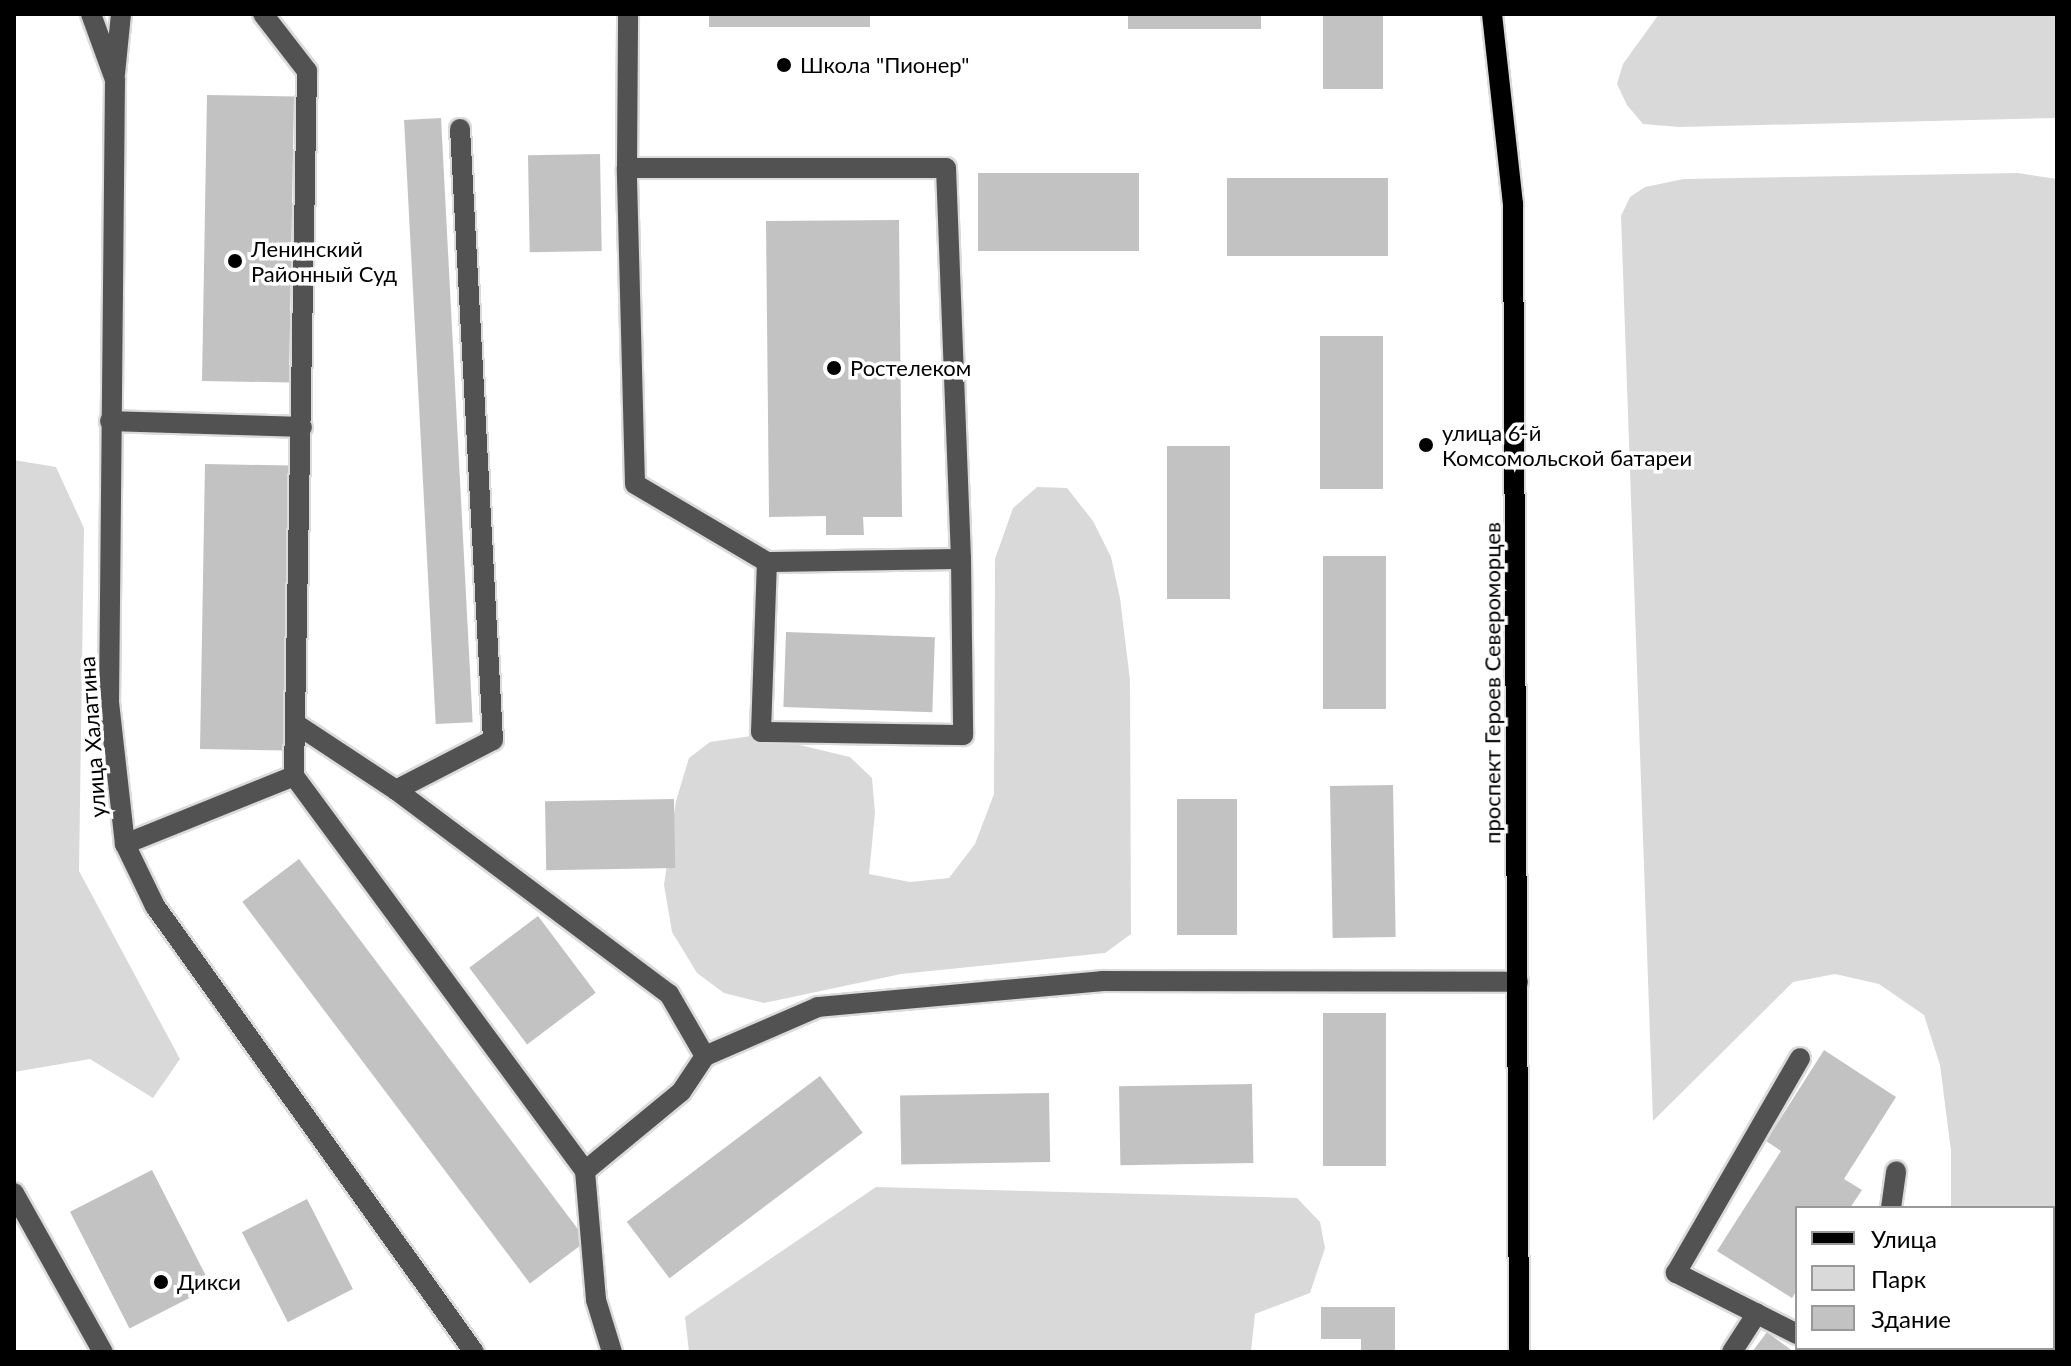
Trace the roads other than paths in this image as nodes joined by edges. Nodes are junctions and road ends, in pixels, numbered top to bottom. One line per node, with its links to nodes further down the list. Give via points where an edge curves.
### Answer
1 (91, 14): 6 (street, улица Халатина)
2 (121, 14): 6 (street)
3 (263, 14): 10 (street, via 307,71)
4 (628, 14): 8 (street)
5 (1492, 14): 17 (main road, проспект Героев Североморцев, via 1513,204)
6 (115, 80): 9 (street, улица Халатина)
7 (460, 129): 15 (street, via 493,740)
8 (627, 168): 11 (street, via 946,168); 12 (street, via 635,484)
9 (110, 421): 10 (street); 16 (street, улица Халатина, via 109,702)
10 (302, 427): 13 (street)
11 (961, 559): 12 (street); 12 (street, via 963,735 761,732)
12 (767, 562)
13 (296, 724): 14 (street); 15 (street)
14 (294, 776): 16 (street); 20 (street)
15 (396, 790): 18 (street, via 669,994)
16 (125, 844): 27 (street, улица Халатина, via 155,906)
17 (1518, 982): 18 (street, via 1086,982 818,1007); 29 (main road, проспект Героев Североморцев)
18 (705, 1056): 20 (street, via 681,1092)
19 (1800, 1058): 24 (street, via 1676,1273)
20 (585, 1171): 28 (street, via 596,1300)
21 (1896, 1171): 23 (street)
22 (14, 1193): 26 (street)
23 (1891, 1206)
24 (1757, 1313): 25 (street); 30 (street)
25 (1795, 1333)
26 (103, 1352)
27 (474, 1352)
28 (612, 1352)
29 (1519, 1352)
30 (1732, 1352)

